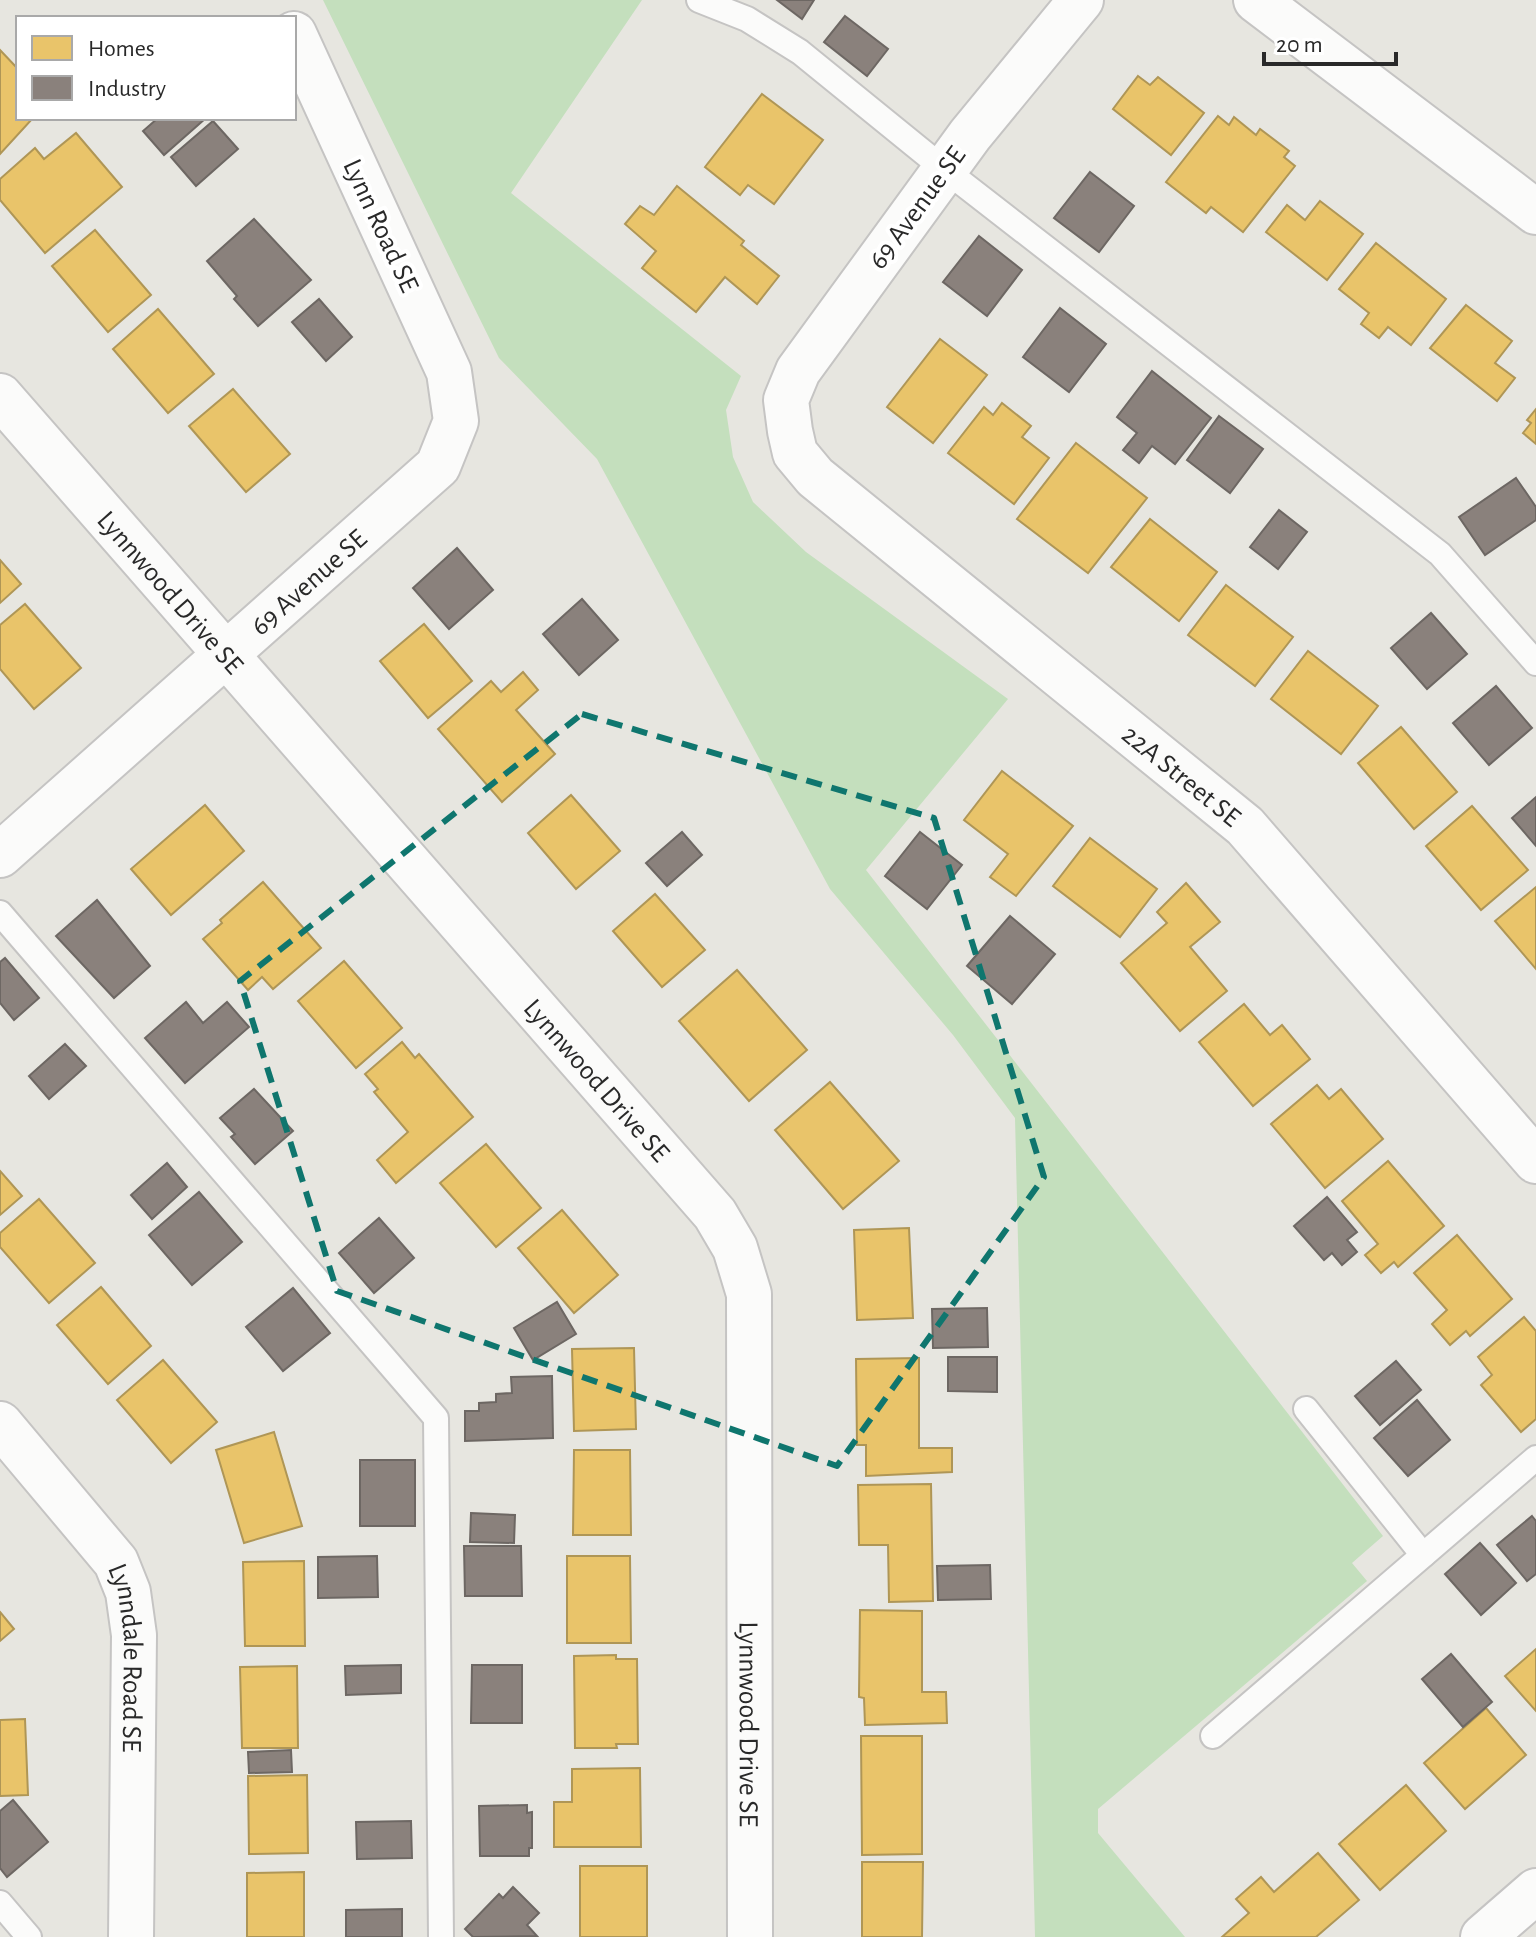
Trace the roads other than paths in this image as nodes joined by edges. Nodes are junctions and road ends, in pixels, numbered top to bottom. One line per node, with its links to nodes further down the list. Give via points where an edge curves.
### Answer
1 (699, 0): 5 (lane, via 747,19 800,52)
2 (1081, 0): 5 (street, 69 Avenue SE)
3 (1256, 0): 6 (street)
4 (296, 38): 8 (street, Lynn Road SE, via 449,372)
5 (944, 169): 9 (street, 69 Avenue SE, via 798,371 786,400); 11 (lane, via 1440,554)
6 (1536, 212)
7 (0, 396): 10 (street, Lynnwood Drive SE)
8 (456, 421): 10 (street, 69 Avenue SE, via 438,466)
9 (790, 431): 14 (street, 22A Street SE, via 795,453 815,477 1245,826)
10 (225, 655): 12 (street, 69 Avenue SE); 25 (street, Lynnwood Drive SE, via 715,1214 735,1248 749,1294)
11 (1536, 663)
12 (0, 855)
13 (0, 913): 24 (lane, via 436,1418)
14 (1536, 1161)
15 (1306, 1409): 18 (lane)
16 (0, 1424): 23 (street, Lynndale Road SE, via 116,1562 128,1592 134,1635)
17 (1536, 1458): 18 (lane)
18 (1423, 1555): 19 (lane)
19 (1213, 1736)
20 (1536, 1891): 26 (street)
21 (0, 1903): 22 (lane)
22 (29, 1937)
23 (131, 1937)
24 (441, 1937)
25 (750, 1937)
26 (1483, 1937)

